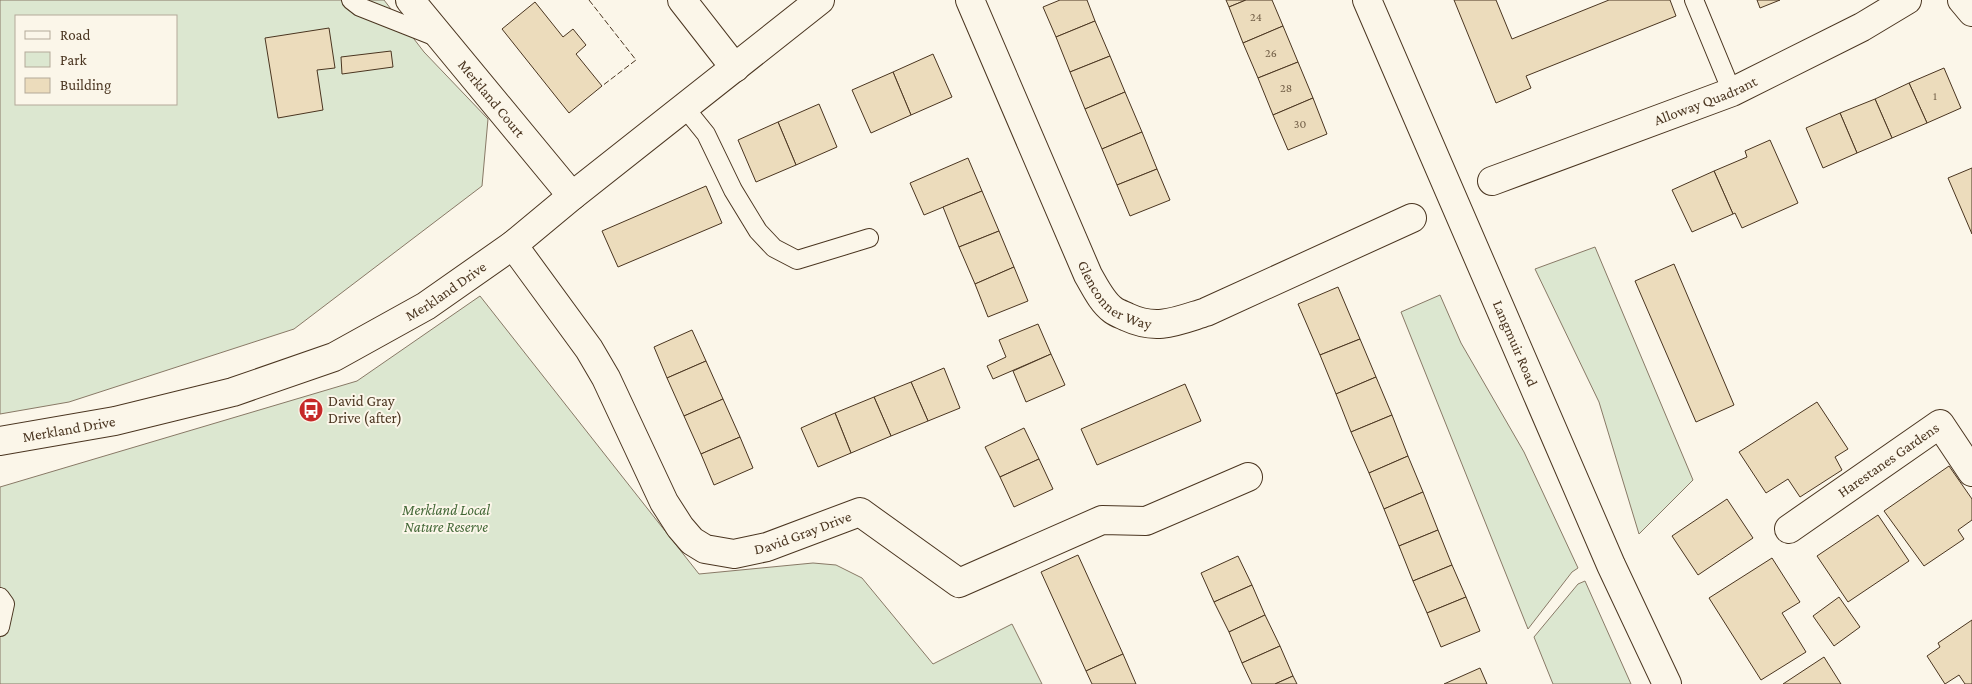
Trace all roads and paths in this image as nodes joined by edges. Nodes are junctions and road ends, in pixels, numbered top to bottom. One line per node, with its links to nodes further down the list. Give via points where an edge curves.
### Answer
1 (351, 0): 11 (lane)
2 (410, 0): 11 (street, Merkland Court)
3 (682, 0): 12 (street)
4 (820, 0): 12 (street, Merkland Drive)
5 (970, 0): 17 (street, Glenconner Way, via 1088,275 1113,310 1154,325 1206,312)
6 (1367, 0): 26 (street, Langmuir Road, via 1604,547)
7 (1694, 0): 13 (lane)
8 (1907, 0): 13 (street, Alloway Quadrant, via 1862,27)
9 (1962, 0): 10 (street)
10 (1972, 12)
11 (442, 38): 16 (street, Merkland Court)
12 (735, 68): 14 (street, Merkland Drive)
13 (1732, 92): 15 (street, Alloway Quadrant)
14 (685, 108): 16 (street, Merkland Drive); 18 (lane, via 706,134 733,190 758,231 774,248 797,260)
15 (1492, 181)
16 (572, 196): 19 (street, Merkland Drive)
17 (1412, 218)
18 (869, 238)
19 (513, 245): 20 (street, Merkland Drive, via 426,306 334,356 233,392 115,421); 22 (street, David Gray Drive, via 589,349 606,378 664,502 692,541 705,549 734,554 767,547 860,512 959,583 1102,520 1146,522)
20 (0, 441)
21 (1972, 472): 23 (street, Harestanes Gardens, via 1940,424)
22 (1248, 478)
23 (1789, 529)
24 (0, 597): 25 (lane, via 5,604)
25 (0, 627)
26 (1667, 684)

